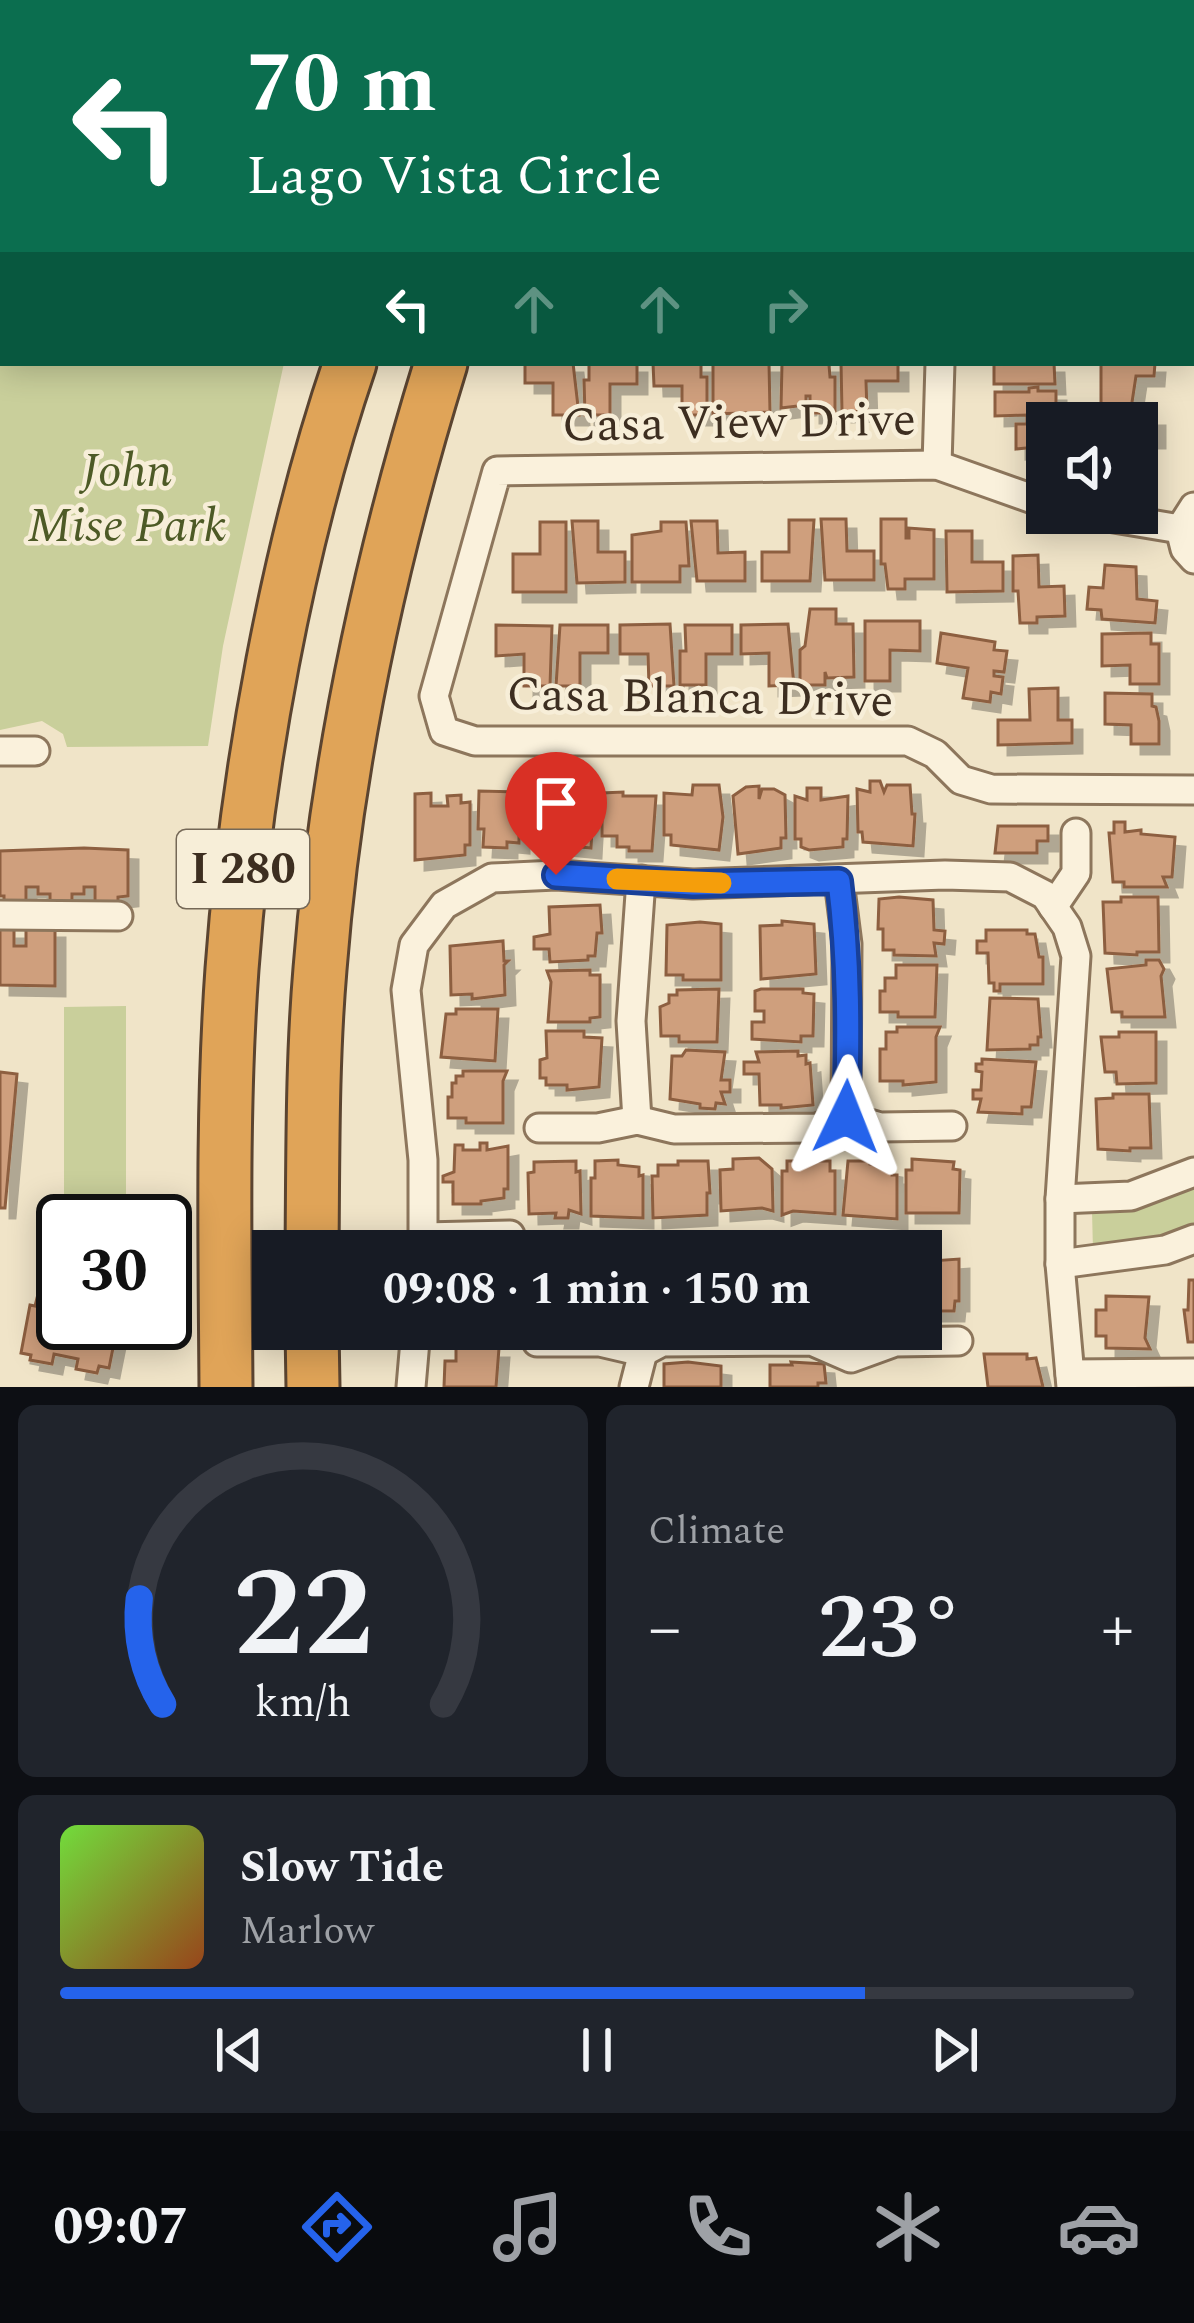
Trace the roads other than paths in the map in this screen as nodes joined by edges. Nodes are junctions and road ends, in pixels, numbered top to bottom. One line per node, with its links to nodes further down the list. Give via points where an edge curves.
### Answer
1 (349, 366): 36 (highway, I 280, via 273,665 250,814 228,1042)
2 (440, 366): 24 (highway, I 280, via 374,615 336,828 320,971)
3 (940, 366): 4 (street)
4 (937, 465): 5 (street, Casa View Drive); 8 (street, Casa View Drive, via 497,471)
5 (1026, 497)
6 (1187, 518): 7 (street, via 1185,549)
7 (1194, 559)
8 (434, 696): 11 (street, Casa Blanca Drive, via 444,730 475,741 908,741 962,780 991,789)
9 (0, 751): 10 (street)
10 (35, 751)
11 (1194, 790)
12 (1076, 833): 15 (street, via 1076,873)
13 (641, 880): 14 (street); 19 (street, via 631,1021); 25 (street, via 492,878 444,905 414,945 406,989)
14 (839, 881): 15 (street, via 1010,877); 18 (street, via 850,1026)
15 (1053, 907): 23 (street, via 1076,956)
16 (0, 915): 17 (street)
17 (118, 916)
18 (846, 1117): 19 (street, via 817,1128 674,1129); 20 (street, via 880,1127)
19 (637, 1120): 21 (street)
20 (952, 1126)
21 (539, 1128)
22 (1194, 1172): 23 (street, via 1131,1196)
23 (1060, 1199): 27 (street)
24 (313, 1230)
25 (424, 1230)
26 (1194, 1239): 27 (street)
27 (1060, 1264): 35 (street)
28 (958, 1340): 33 (street, via 895,1342)
29 (313, 1350): 37 (highway)
30 (414, 1350): 38 (street)
31 (634, 1350): 32 (street)
32 (643, 1352): 33 (street, via 662,1342 812,1341); 39 (street)
33 (853, 1372)
34 (1194, 1373): 35 (street)
35 (1071, 1381)
36 (226, 1387)
37 (313, 1387)
38 (411, 1387)
39 (634, 1387)

